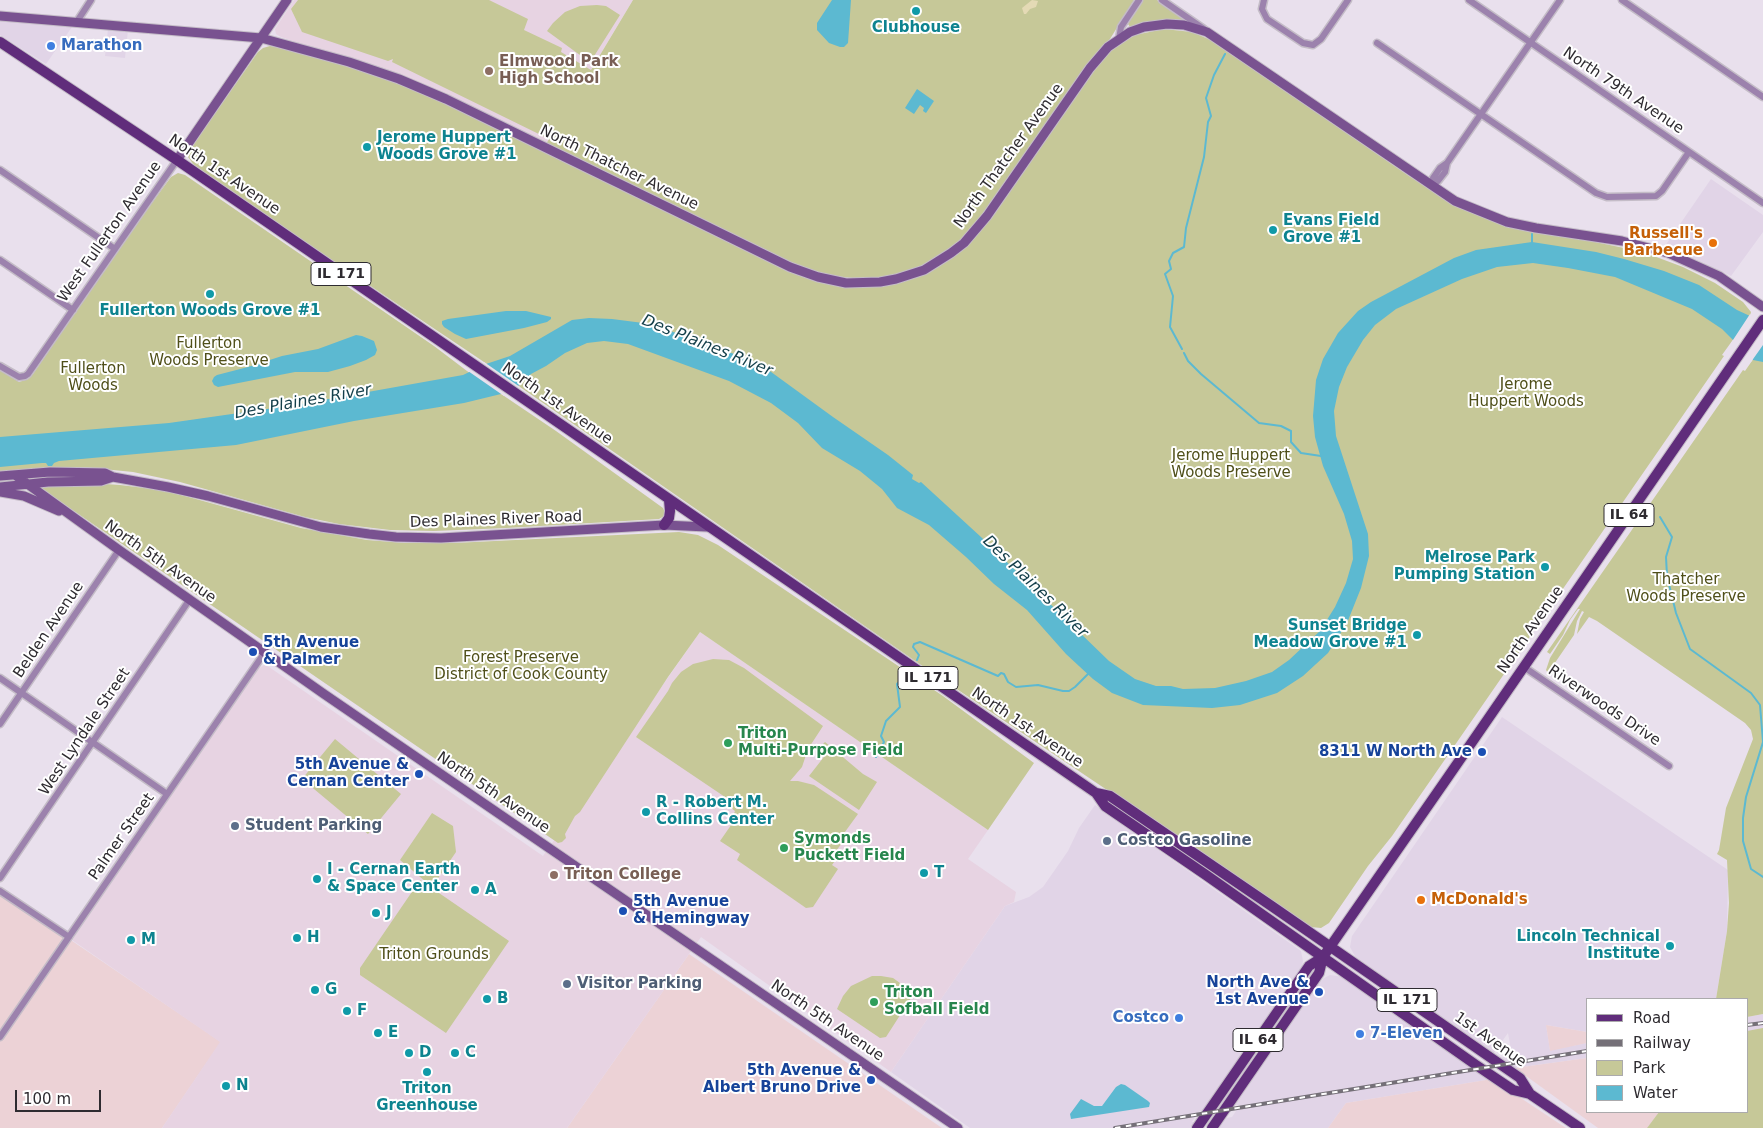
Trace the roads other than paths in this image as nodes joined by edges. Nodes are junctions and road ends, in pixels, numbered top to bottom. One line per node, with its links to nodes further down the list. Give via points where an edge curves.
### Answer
1 (91, 0): 11 (street)
2 (287, 0): 13 (street, West Fullerton Avenue)
3 (1139, 0): 14 (street, via 1121,27)
4 (1162, 0): 12 (street, via 1174,5)
5 (1264, 0): 6 (street, via 1262,10 1267,19 1303,43 1313,45 1322,39)
6 (1348, 0)
7 (1469, 0): 17 (street, North 79th Avenue)
8 (1560, 0): 17 (street)
9 (1622, 0): 18 (street)
10 (0, 16): 11 (street, North Thatcher Avenue)
11 (76, 23): 13 (street, North Thatcher Avenue)
12 (1207, 32): 14 (street, North Thatcher Avenue, via 1184,25 1154,25); 23 (street, North Thatcher Avenue)
13 (261, 38): 14 (street, North Thatcher Avenue, via 349,62 428,90 790,267 846,282 880,282 910,275 937,263 964,243 987,216 1090,68); 21 (street, West Fullerton Avenue)
14 (1119, 39)
15 (0, 42): 21 (main road, North 1st Avenue / IL 171)
16 (1377, 43): 19 (street)
17 (1530, 43): 19 (street); 20 (street, North 79th Avenue)
18 (1763, 97)
19 (1481, 114): 20 (street, via 1596,193 1607,197 1656,196); 23 (street, via 1447,163 1445,172)
20 (1689, 152): 24 (street, North 79th Avenue)
21 (177, 160): 25 (street, West Fullerton Avenue); 37 (main road, North 1st Avenue / IL 171)
22 (0, 170): 25 (street)
23 (1432, 186): 27 (street, North Thatcher Avenue, via 1455,201 1507,222 1622,241 1668,253 1706,269)
24 (1763, 203)
25 (115, 249): 28 (street, West Fullerton Avenue)
26 (0, 260): 28 (street)
27 (1763, 307)
28 (73, 310): 30 (street, West Fullerton Avenue, via 28,374 22,378 14,376)
29 (1762, 321): 44 (main road, North Avenue / IL 64)
30 (0, 366)
31 (15, 475): 32 (street, Des Plaines River Road); 33 (street, Des Plaines River Road, via 73,472 105,473); 34 (street, North 5th Avenue)
32 (0, 476)
33 (113, 477): 34 (street, Des Plaines River Road, via 101,481); 39 (street, Des Plaines River Road, via 208,496 321,527 369,534 441,538)
34 (28, 484): 35 (street, Des Plaines River Road); 38 (street, North 5th Avenue)
35 (0, 487)
36 (0, 492): 38 (street, via 24,496)
37 (669, 500): 39 (main road, via 669,518); 40 (main road, North 1st Avenue / IL 171)
38 (71, 516): 41 (street, North 5th Avenue)
39 (664, 525): 40 (street, Des Plaines River Road)
40 (707, 527): 51 (main road, North 1st Avenue / IL 171)
41 (119, 550): 42 (street, North 5th Avenue); 46 (street, Belden Avenue)
42 (190, 599): 43 (street, North 5th Avenue); 48 (street, West Lyndale Street)
43 (265, 652): 50 (street, Palmer Street); 59 (street, North 5th Avenue)
44 (1524, 667): 49 (street, Riverwoods Drive); 55 (main road, North Avenue / IL 64)
45 (0, 678): 46 (street)
46 (22, 693): 47 (street, Belden Avenue); 48 (street)
47 (0, 724)
48 (93, 742): 50 (street); 52 (street, West Lyndale Street)
49 (1669, 766)
50 (167, 794): 54 (street, Palmer Street)
51 (1096, 794): 55 (main road, North 1st Avenue / IL 171, via 1110,796); 56 (main road, North 1st Avenue / IL 171, via 1105,806)
52 (0, 878)
53 (0, 891): 54 (street)
54 (69, 937): 57 (street, Palmer Street)
55 (1330, 946): 56 (main road, North Avenue / IL 64); 58 (main road, 1st Avenue / IL 171, via 1520,1078)
56 (1323, 956): 58 (main road, 1st Avenue / IL 171, via 1513,1090); 60 (main road, North Avenue / IL 64, via 1309,966); 61 (main road, North Avenue / IL 64, via 1319,973)
57 (0, 1037)
58 (1530, 1094): 62 (main road, 1st Avenue / IL 171)
59 (958, 1128)
60 (1197, 1128)
61 (1212, 1128)
62 (1580, 1128)

